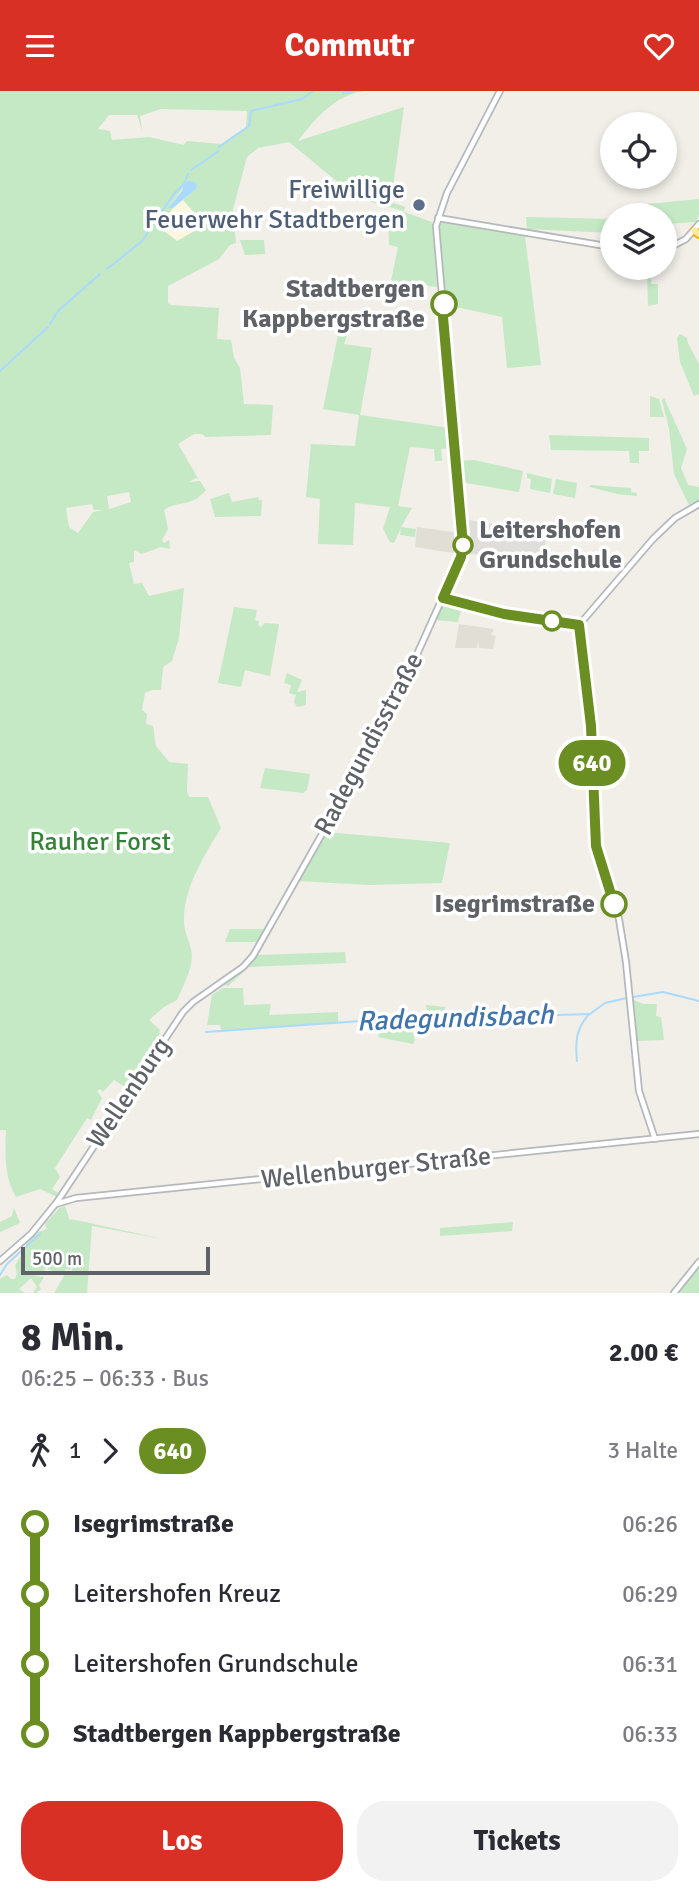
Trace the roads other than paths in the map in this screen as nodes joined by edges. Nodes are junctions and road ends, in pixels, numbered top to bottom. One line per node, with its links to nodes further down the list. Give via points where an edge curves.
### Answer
1 (500, 91): 2 (street)
2 (438, 218): 5 (street); 8 (street, Radegundisstraße, via 463,545)
3 (699, 224): 4 (street)
4 (697, 233): 6 (street)
5 (600, 245)
6 (677, 245)
7 (699, 504): 9 (street, via 653,539)
8 (443, 598): 9 (street, via 504,614); 10 (street, Radegundisstraße, via 390,714 249,962)
9 (579, 625): 12 (street, via 592,746 596,846 619,919 639,1091)
10 (193, 1003): 13 (street, Wellenburg)
11 (699, 1134): 12 (street, Wellenburger Straße)
12 (654, 1139): 14 (street, Wellenburger Straße)
13 (68, 1186): 14 (street); 15 (street, Wellenburg)
14 (76, 1198): 15 (street, Wellenburger Straße)
15 (55, 1205): 16 (street, Wellenburg)
16 (0, 1261)
17 (699, 1262): 18 (street)
18 (674, 1293)

